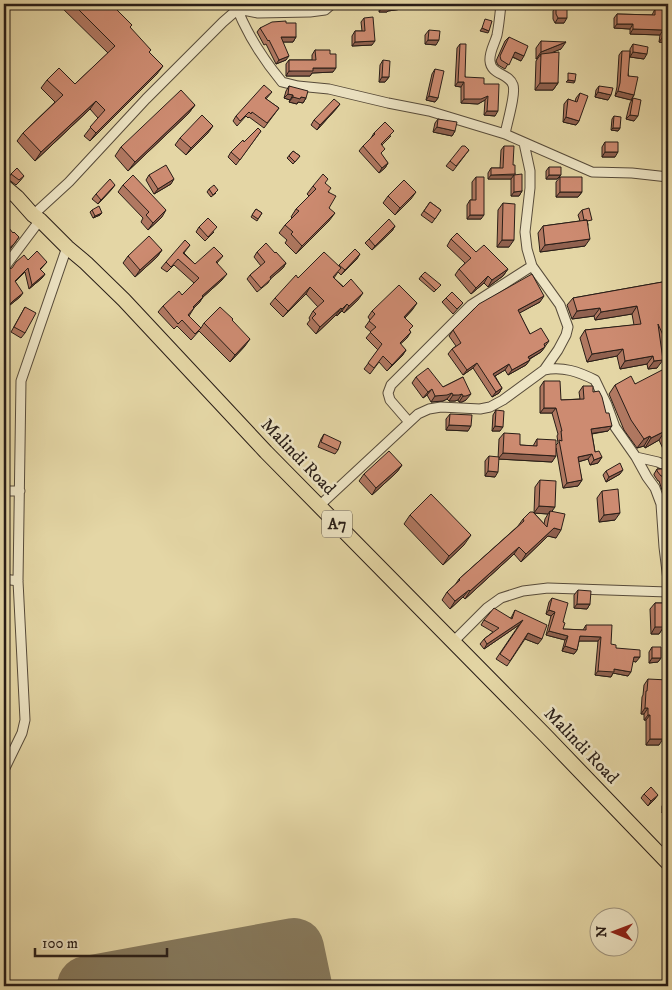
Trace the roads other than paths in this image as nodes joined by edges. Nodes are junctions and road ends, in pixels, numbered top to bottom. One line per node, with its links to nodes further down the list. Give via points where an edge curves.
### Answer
1 (332, 4): 3 (street, via 325,10 310,12 258,13)
2 (501, 4): 4 (street, via 490,62 494,70 511,80 514,86)
3 (236, 7): 4 (street, via 257,47 282,82 428,111); 8 (street)
4 (505, 134): 5 (street)
5 (524, 143): 6 (street, via 592,172); 10 (street, via 530,171 525,232)
6 (668, 177)
7 (4, 186): 8 (highway, Malindi Road / A7)
8 (36, 217): 9 (highway, Malindi Road / A7); 11 (street)
9 (67, 247): 17 (street, via 21,381); 18 (highway, Malindi Road / A7, via 124,300)
10 (532, 266): 12 (street, via 560,305 568,327); 13 (street, via 471,305 391,385 390,400)
11 (4, 268)
12 (544, 370): 13 (street, via 490,407 429,409); 14 (street, via 569,370 595,380 615,427)
13 (409, 422): 18 (street)
14 (636, 457): 15 (street); 20 (street, via 661,504)
15 (668, 467)
16 (4, 491): 17 (street)
17 (20, 491): 21 (street)
18 (319, 506): 23 (highway, Malindi Road / A7)
19 (4, 579): 21 (street)
20 (668, 580)
21 (18, 581): 24 (street, via 25,720)
22 (668, 592): 23 (street, via 548,588 523,591 501,598 487,608)
23 (453, 642): 25 (highway, Malindi Road / A7)
24 (4, 770)
25 (668, 863)

